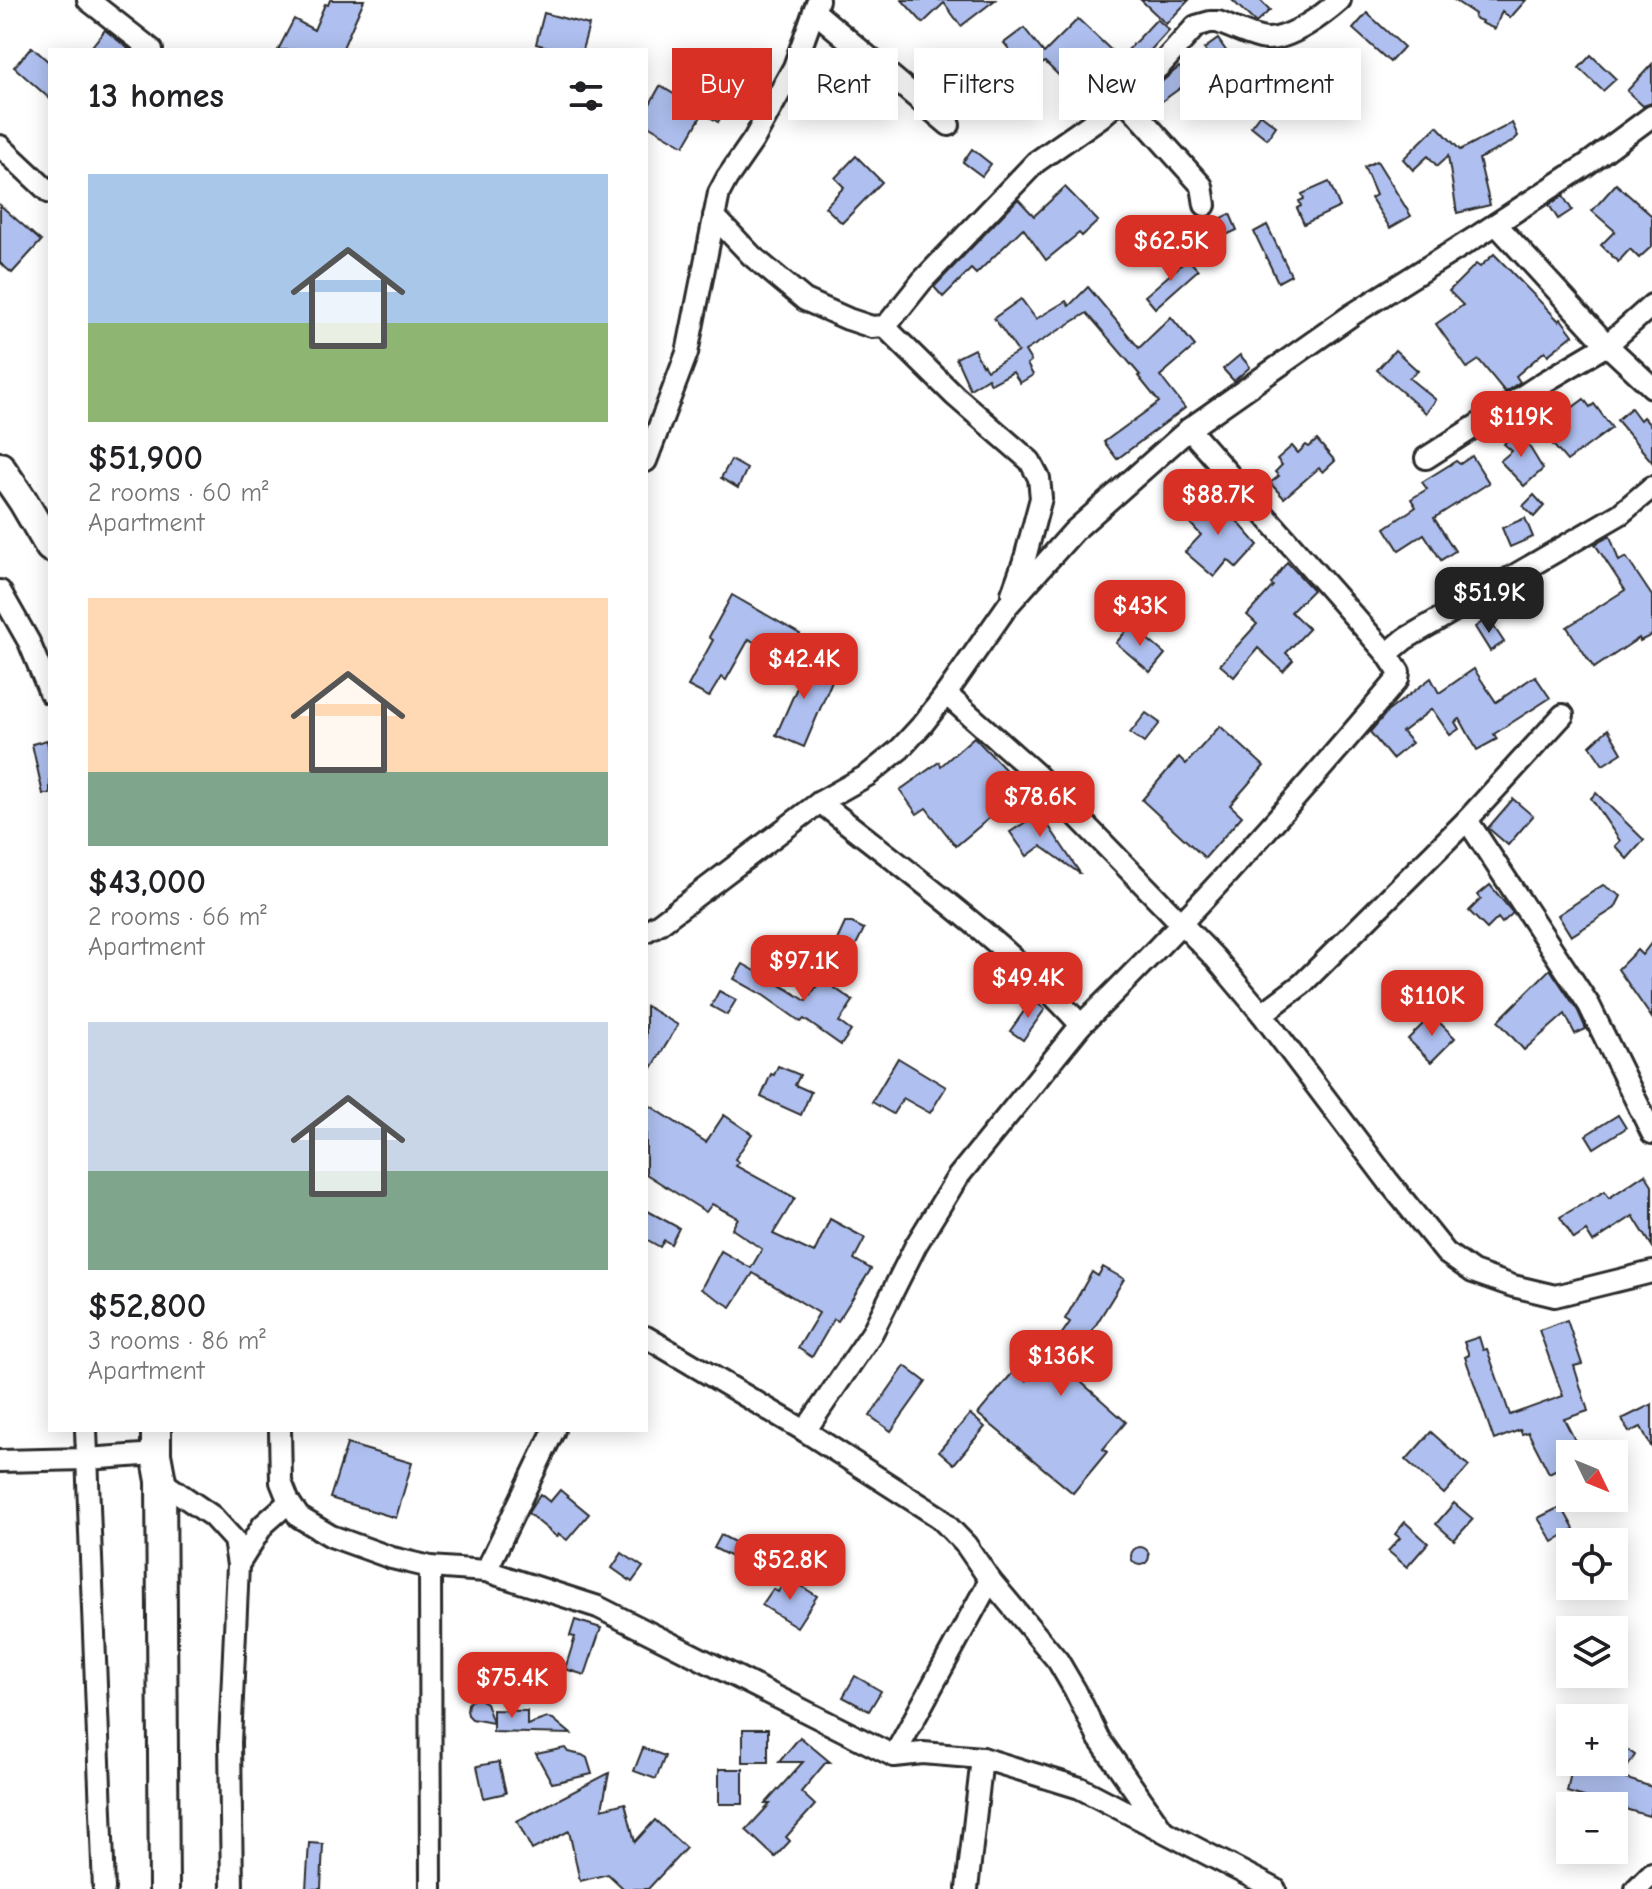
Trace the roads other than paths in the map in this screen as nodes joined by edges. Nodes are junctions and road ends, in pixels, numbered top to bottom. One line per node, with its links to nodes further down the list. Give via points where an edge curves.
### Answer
1 (88, 0): 4 (street)
2 (1340, 0): 5 (street, via 1288,35 1266,39 1218,22 1196,26)
3 (816, 5): 9 (street); 13 (street, via 794,67 727,178)
4 (149, 48)
5 (1164, 62)
6 (1652, 116): 14 (street)
7 (1096, 120): 16 (street, via 1036,162)
8 (1143, 120): 12 (street, via 1202,186)
9 (949, 125)
10 (0, 146): 11 (street)
11 (48, 191)
12 (1205, 205)
13 (714, 216): 16 (street, via 805,300 872,327); 20 (street, via 687,353)
14 (1496, 224): 17 (street); 19 (street, via 1353,314)
15 (1652, 305): 17 (street)
16 (884, 326): 26 (street, via 1030,461 1039,478 1041,498)
17 (1607, 345): 18 (street); 21 (street)
18 (1652, 387)
19 (1189, 429): 26 (street, via 1074,531); 27 (street)
20 (648, 456)
21 (1426, 458)
22 (0, 467): 24 (main road)
23 (1652, 487): 27 (street, via 1620,514)
24 (48, 544)
25 (0, 591): 28 (street)
26 (1008, 605): 29 (street)
27 (1387, 654): 33 (street, via 1398,679)
28 (48, 688)
29 (946, 694): 31 (street, via 900,749 868,775); 33 (street, via 1036,774)
30 (1563, 715): 32 (street)
31 (820, 802): 34 (street); 36 (street, via 973,924)
32 (1467, 820): 35 (street, via 1302,984); 37 (street, via 1589,1005)
33 (1181, 922): 35 (street); 36 (street)
34 (648, 930)
35 (1262, 1014): 38 (street, via 1446,1253 1473,1272 1555,1296)
36 (1081, 1025): 40 (street, via 957,1178 872,1333)
37 (1652, 1133)
38 (1652, 1272)
39 (648, 1338): 40 (street)
40 (805, 1431): 51 (street, via 939,1517)
41 (86, 1432): 45 (street)
42 (280, 1432): 47 (street, via 281,1482)
43 (553, 1432): 50 (street)
44 (158, 1455): 45 (street); 48 (street, via 234,1540); 57 (main road)
45 (87, 1459): 46 (street); 56 (street)
46 (0, 1461)
47 (289, 1502): 48 (street, via 263,1525); 49 (street, via 299,1517 331,1536)
48 (238, 1565): 58 (street, via 230,1742)
49 (430, 1567): 50 (street); 59 (street)
50 (486, 1571): 52 (street, via 598,1607)
51 (990, 1580): 52 (street); 54 (street, via 1058,1661 1099,1739)
52 (894, 1756): 53 (street)
53 (982, 1758): 54 (street, via 1080,1788); 60 (street)
54 (1162, 1829): 61 (street)
55 (1652, 1873): 62 (street)
56 (104, 1889)
57 (164, 1889)
58 (232, 1889)
59 (431, 1889)
60 (967, 1889)
61 (1275, 1889)
62 (1636, 1889)

